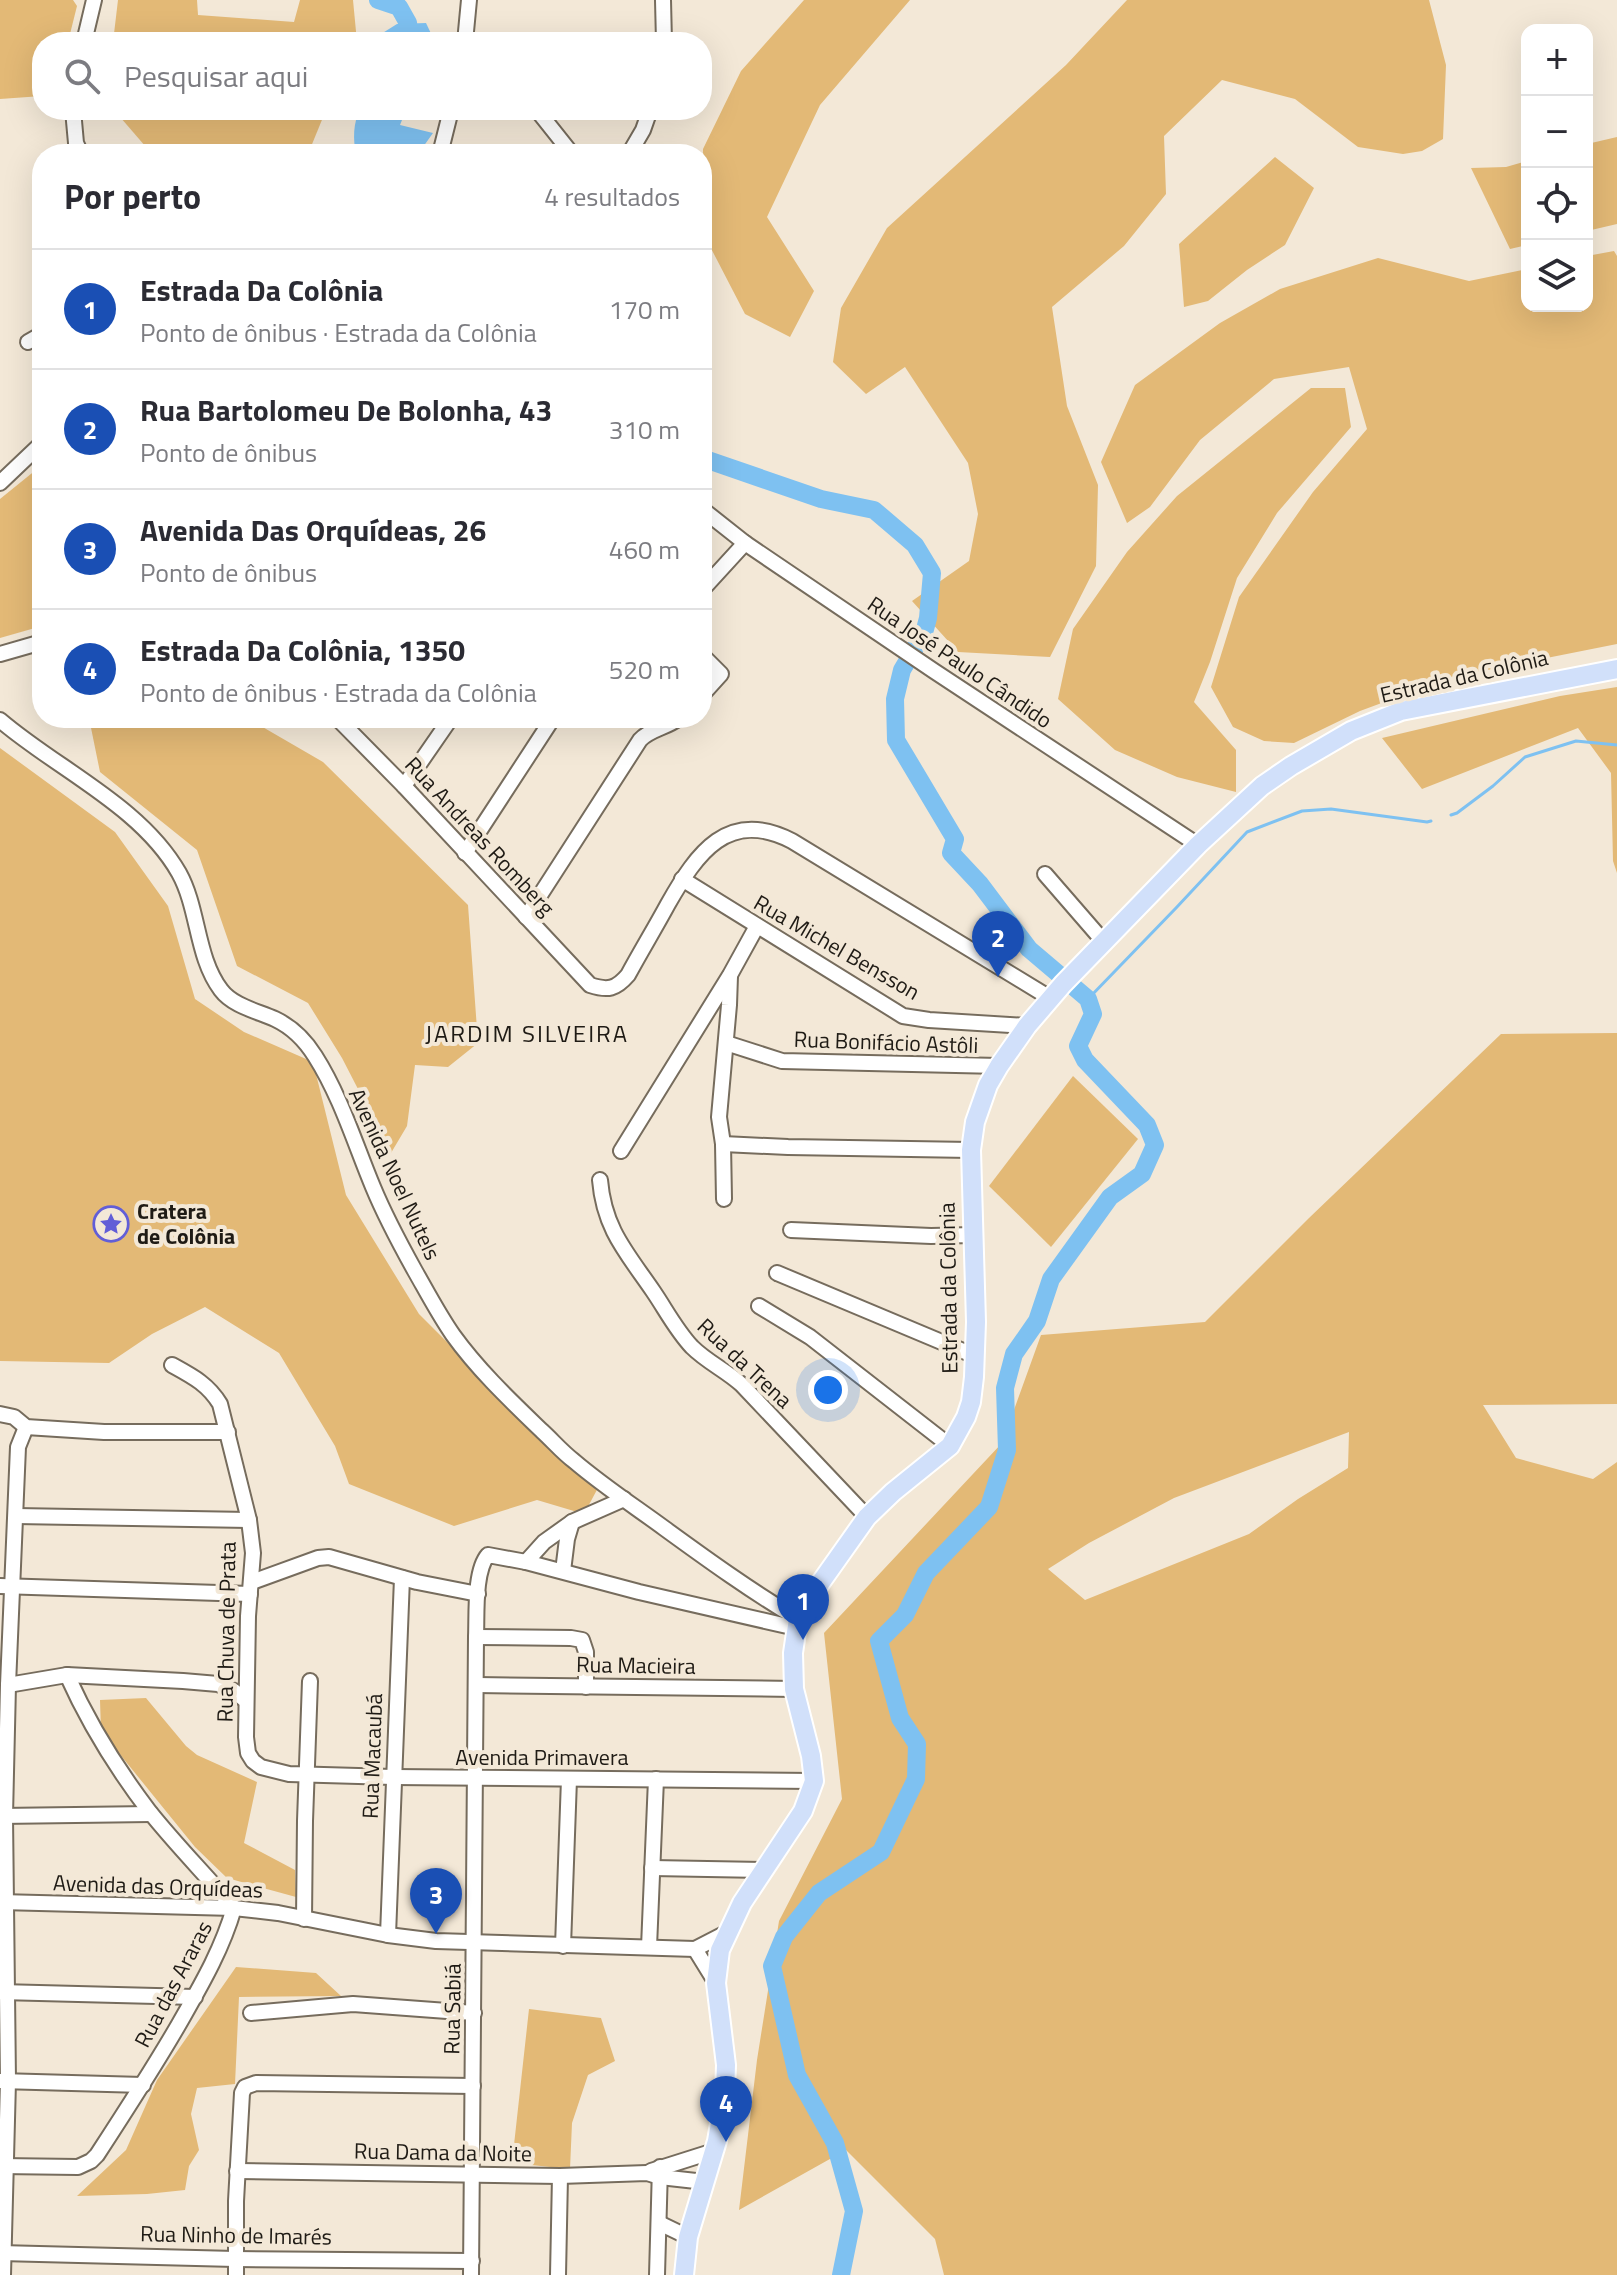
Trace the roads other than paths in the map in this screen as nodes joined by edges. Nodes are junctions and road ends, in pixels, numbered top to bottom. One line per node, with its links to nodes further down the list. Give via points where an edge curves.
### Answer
1 (94, 0): 4 (street)
2 (469, 0): 5 (street)
3 (663, 0): 6 (street)
4 (86, 32)
5 (466, 32)
6 (664, 32)
7 (74, 120): 11 (street)
8 (448, 120): 12 (street)
9 (545, 120): 13 (street)
10 (646, 120): 14 (street)
11 (76, 144)
12 (442, 144)
13 (564, 144)
14 (635, 144)
15 (32, 340): 16 (street)
16 (28, 342)
17 (32, 458): 18 (street)
18 (0, 483)
19 (712, 517): 20 (street, Rua José Paulo Cândido)
20 (745, 543): 21 (street); 33 (street, Rua José Paulo Cândido)
21 (712, 579)
22 (32, 645): 23 (street)
23 (0, 654)
24 (712, 665): 26 (street, via 721,674)
25 (1617, 669): 33 (main road, Estrada da Colônia, via 1375,720 1262,786)
26 (712, 684)
27 (0, 720): 62 (street, Avenida Noel Nutels, via 105,797 157,843 185,886 209,967 221,989 241,1005 284,1023 316,1058 375,1191 454,1336 528,1419)
28 (347, 728): 32 (street, Rua Andreas Romberg)
29 (444, 728): 32 (street)
30 (546, 728): 34 (street)
31 (660, 728): 37 (street, via 640,740)
32 (404, 786): 34 (street, Rua Andreas Romberg)
33 (1198, 845): 39 (main road, Estrada da Colônia)
34 (465, 853): 37 (street, Rua Andreas Romberg)
35 (1045, 874): 39 (street)
36 (682, 879): 37 (street, Rua Andreas Romberg, via 628,975 607,990 590,985); 38 (street, Rua Michel Bensson); 41 (street, via 719,838 749,829 778,834)
37 (526, 917)
38 (757, 926): 40 (street); 42 (street, Rua Michel Bensson, via 903,1016)
39 (1104, 942): 41 (main road, Estrada da Colônia)
40 (730, 975): 43 (street); 47 (street)
41 (1050, 998): 42 (main road, Estrada da Colônia)
42 (1027, 1026): 44 (main road, Estrada da Colônia)
43 (726, 1043): 44 (street, Rua Bonifácio Astôli, via 782,1061); 45 (street, via 719,1117)
44 (999, 1066): 46 (main road, Estrada da Colônia, via 975,1122)
45 (723, 1144): 46 (street); 49 (street)
46 (971, 1150): 51 (main road, Estrada da Colônia)
47 (621, 1151)
48 (600, 1180): 64 (street, Rua da Trena, via 616,1239 670,1320 694,1349 742,1385)
49 (724, 1199)
50 (791, 1230): 51 (street)
51 (973, 1235): 54 (main road, Estrada da Colônia)
52 (777, 1273): 54 (street)
53 (759, 1306): 59 (street, via 810,1337)
54 (975, 1356): 59 (main road, Estrada da Colônia, via 971,1402)
55 (172, 1365): 58 (street, Rua Chuva de Prata, via 213,1392)
56 (0, 1414): 57 (street)
57 (26, 1427): 58 (street); 61 (street, via 18,1447)
58 (228, 1432): 65 (street, Rua Chuva de Prata)
59 (950, 1446): 64 (main road, Estrada da Colônia)
60 (0, 1496): 61 (street)
61 (16, 1497): 63 (street)
62 (624, 1499): 66 (street); 73 (street, Avenida Noel Nutels)
63 (16, 1516): 65 (street); 70 (street)
64 (867, 1517): 73 (main road, Estrada da Colônia)
65 (249, 1520): 71 (street, Rua Chuva de Prata)
66 (572, 1522): 67 (street); 68 (street)
67 (526, 1562): 68 (street); 72 (street, Rua Sabiá, via 488,1555)
68 (563, 1571): 73 (street, via 639,1592)
69 (402, 1578): 71 (street, via 329,1557 308,1561); 72 (street); 85 (street, Rua Macaubá)
70 (6, 1586): 71 (street); 77 (street)
71 (251, 1588): 81 (street, Rua Chuva de Prata)
72 (478, 1594): 74 (street, Rua Sabiá)
73 (797, 1623): 80 (main road, Estrada da Colônia)
74 (476, 1637): 78 (street, Rua Sabiá); 79 (street, via 582,1640)
75 (67, 1675): 77 (street); 81 (street, via 206,1682); 90 (street, Rua das Araras, via 103,1743)
76 (310, 1681): 84 (street)
77 (8, 1685): 82 (street)
78 (477, 1685): 79 (street, Rua Macieira); 86 (street, Rua Sabiá)
79 (586, 1687): 80 (street, Rua Macieira)
80 (794, 1689): 89 (main road, Estrada da Colônia)
81 (245, 1700): 83 (street, Rua Chuva de Prata, via 248,1753)
82 (4, 1728): 91 (street)
83 (271, 1770): 84 (street, Avenida Primavera)
84 (306, 1775): 85 (street, Avenida Primavera); 96 (street)
85 (393, 1777): 86 (street, Avenida Primavera); 98 (street, Rua Macaubá)
86 (476, 1779): 87 (street, Avenida Primavera); 99 (street, Rua Sabiá)
87 (569, 1779): 88 (street, Avenida Primavera); 100 (street)
88 (656, 1779): 89 (street, Avenida Primavera); 92 (street)
89 (814, 1781): 93 (main road, via 803,1811)
90 (151, 1814): 91 (street); 95 (street, Rua das Araras)
91 (3, 1816): 94 (street)
92 (652, 1868): 93 (street); 101 (street)
93 (763, 1870): 97 (main road)
94 (3, 1902): 95 (street, Avenida das Orquídeas); 104 (street)
95 (234, 1908): 96 (street, Avenida das Orquídeas); 105 (street, Rua das Araras)
96 (304, 1919): 98 (street, Avenida das Orquídeas)
97 (728, 1932): 102 (street); 103 (main road)
98 (388, 1935): 99 (street, Avenida das Orquídeas)
99 (475, 1942): 100 (street, Avenida das Orquídeas); 107 (street, Rua Sabiá)
100 (563, 1946): 101 (street, Avenida das Orquídeas)
101 (649, 1947): 102 (street, Avenida das Orquídeas)
102 (695, 1949): 103 (street)
103 (716, 1983): 111 (main road, via 726,2065)
104 (4, 1992): 105 (street); 108 (street)
105 (195, 1997): 109 (street, Rua das Araras)
106 (251, 2013): 107 (street, via 353,2004)
107 (474, 2013): 110 (street, Rua Sabiá)
108 (4, 2081): 109 (street); 112 (street)
109 (143, 2085): 112 (street, Rua das Araras, via 97,2155 84,2165)
110 (473, 2086): 113 (street, via 256,2083 242,2093); 115 (street, Rua Sabiá)
111 (714, 2151): 114 (street, Rua Dama da Noite); 117 (main road)
112 (3, 2166): 120 (street)
113 (237, 2171): 115 (street, Rua Dama da Noite); 121 (street)
114 (656, 2172): 116 (street, Rua Dama da Noite); 117 (street, Rua Dama da Noite); 118 (street)
115 (473, 2174): 116 (street, Rua Dama da Noite); 122 (street, Rua Sabiá)
116 (560, 2176): 125 (street)
117 (705, 2182): 119 (main road)
118 (659, 2223): 119 (street); 126 (street)
119 (688, 2237): 127 (main road)
120 (2, 2253): 121 (street, Rua Ninho de Imarés); 123 (street)
121 (235, 2259): 122 (street, Rua Ninho de Imarés); 124 (street)
122 (471, 2268)
123 (3, 2275)
124 (236, 2275)
125 (558, 2275)
126 (657, 2275)
127 (684, 2275)

